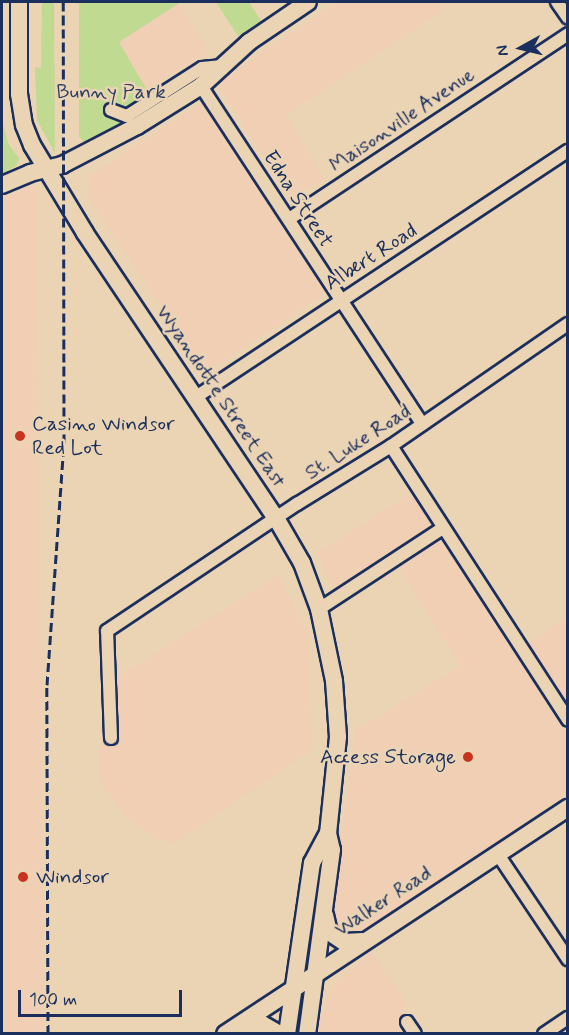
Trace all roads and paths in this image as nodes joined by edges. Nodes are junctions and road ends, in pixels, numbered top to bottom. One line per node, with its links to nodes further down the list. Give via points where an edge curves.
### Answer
1 (19, 2): 10 (main road, Wyandotte Street East, via 19,94 24,125)
2 (557, 2): 4 (street)
3 (298, 4): 6 (main road)
4 (567, 18)
5 (567, 34): 12 (street, Maisonville Avenue)
6 (220, 66): 7 (main road); 8 (street, via 202,68 127,116)
7 (201, 86): 10 (main road, via 87,153); 12 (street, Edna Street)
8 (111, 111)
9 (567, 151): 13 (street, Albert Road)
10 (47, 170): 11 (main road); 15 (main road, Wyandotte Street East)
11 (2, 185)
12 (289, 219): 13 (street, Edna Street)
13 (339, 301): 15 (street, Albert Road); 16 (street, Edna Street)
14 (567, 324): 16 (street, St. Luke Road)
15 (196, 397): 18 (main road, Wyandotte Street East)
16 (422, 424): 17 (street, St. Luke Road)
17 (391, 446): 18 (street, St. Luke Road); 19 (street)
18 (276, 519): 20 (main road, Wyandotte Street East, via 302,563); 22 (street, St. Luke Road, via 108,631)
19 (443, 528): 20 (street); 21 (street)
20 (319, 609): 24 (main road, Wyandotte Street East, via 334,681 338,737)
21 (567, 720)
22 (111, 738)
23 (567, 808): 25 (main road, Walker Road)
24 (328, 833): 26 (main road, Wyandotte Street East, via 332,850); 30 (main road, Wyandotte Street East, via 312,863)
25 (497, 853): 27 (main road, Walker Road); 28 (street)
26 (324, 909): 27 (main road, via 328,932 344,942); 29 (main road, Wyandotte Street East)
27 (364, 941): 29 (main road, Walker Road)
28 (567, 959)
29 (315, 974): 30 (main road, Walker Road); 36 (main road, Wyandotte Street East)
30 (294, 987): 33 (main road, Walker Road); 35 (main road, Wyandotte Street East)
31 (567, 1018): 38 (street)
32 (407, 1022): 37 (street)
33 (229, 1030): 34 (main road, via 262,1024)
34 (279, 1034)
35 (287, 1034)
36 (307, 1034)
37 (415, 1034)
38 (543, 1034)

